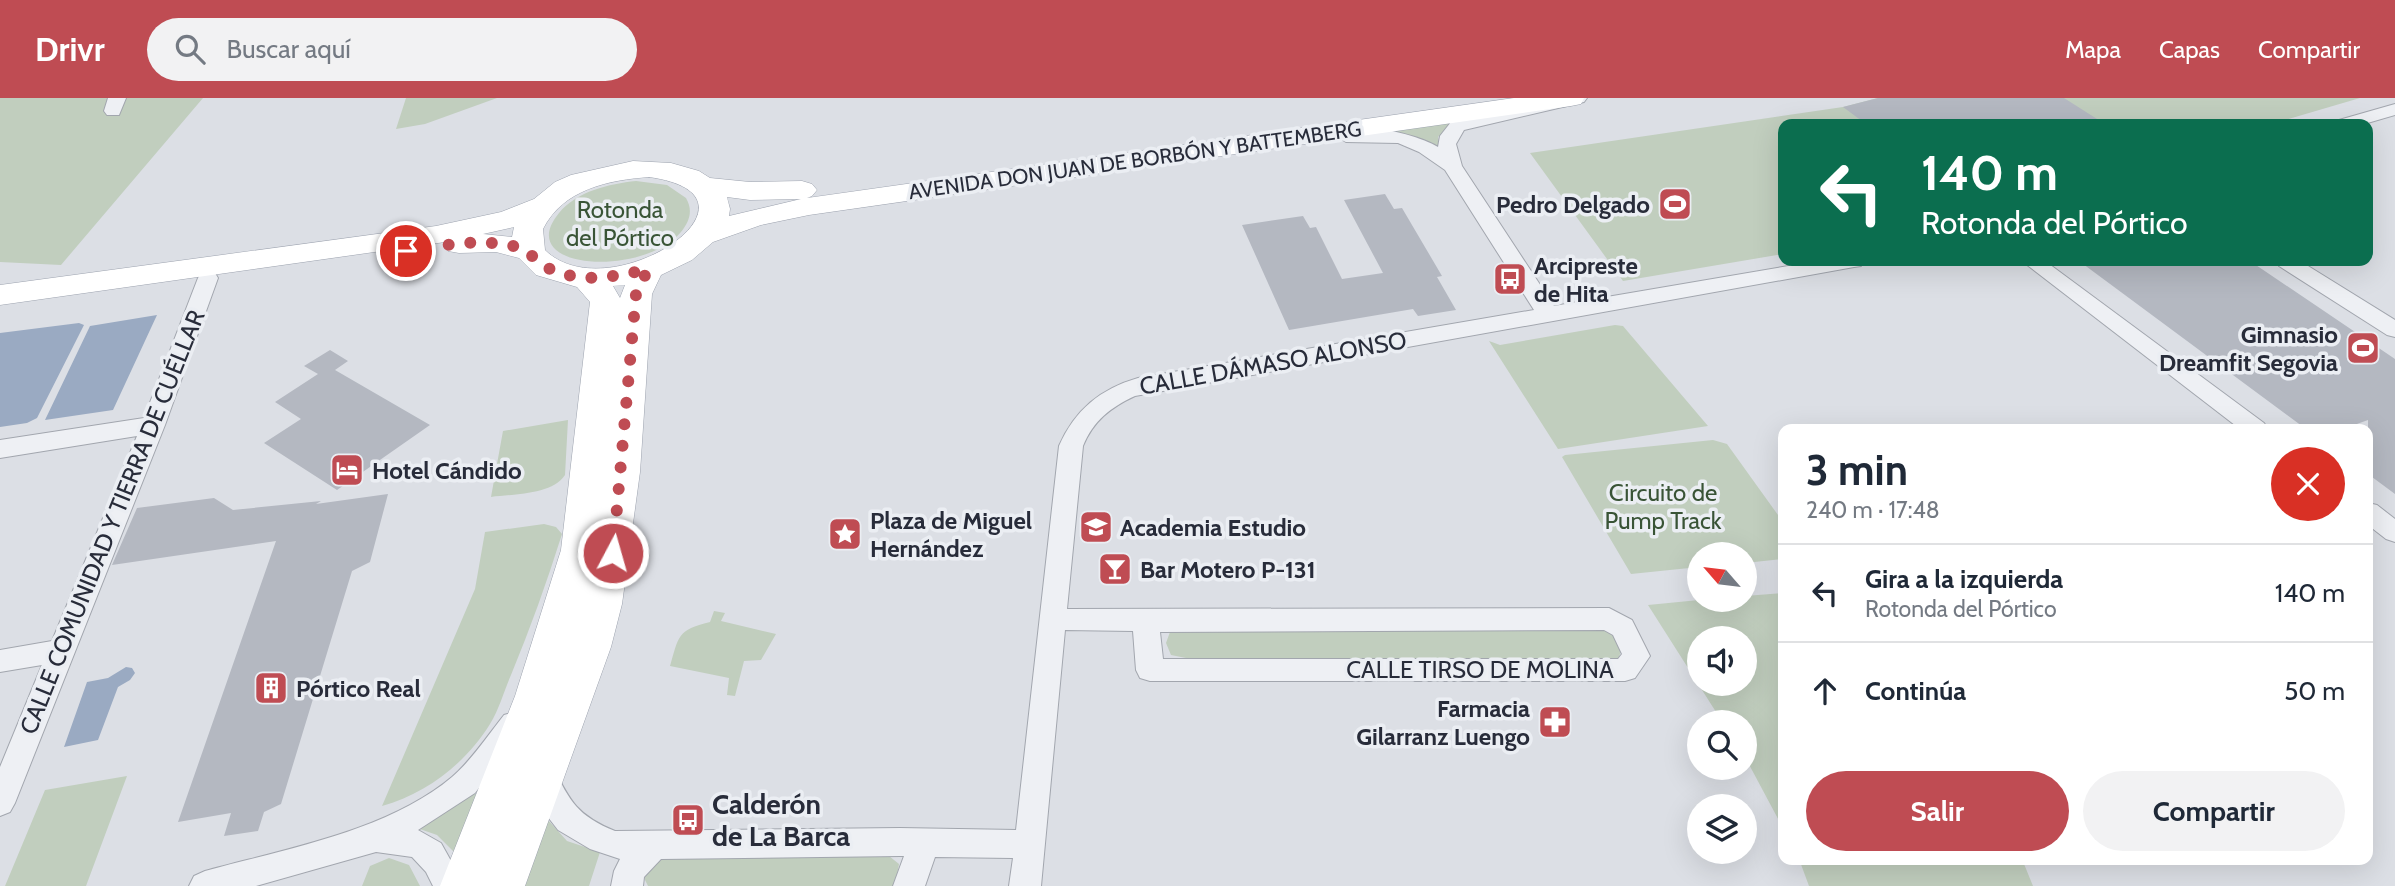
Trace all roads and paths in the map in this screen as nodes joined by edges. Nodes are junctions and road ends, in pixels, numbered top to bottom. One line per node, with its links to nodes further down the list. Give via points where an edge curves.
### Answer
1 (1448, 98): 8 (main road, AVENIDA DON JUAN DE BORBÓN Y BATTEMBERG, via 802,190)
2 (1572, 98): 6 (main road, AVENIDA DON JUAN DE BORBÓN Y BATTEMBERG)
3 (1578, 98): 7 (street, via 1458,126 1448,135 1446,146)
4 (2395, 109): 5 (street)
5 (2362, 119)
6 (1235, 145): 7 (street, via 1381,133 1429,148); 10 (main road, AVENIDA DON JUAN DE BORBÓN Y BATTEMBERG, via 809,206 754,217)
7 (1452, 166): 20 (street)
8 (706, 186): 9 (main road, via 667,169 630,169 591,177); 10 (main road, via 715,209)
9 (544, 205): 11 (main road, via 528,228); 18 (main road, via 510,219 436,234)
10 (703, 235): 15 (main road, via 680,254)
11 (529, 251): 16 (main road, via 550,269); 17 (main road, via 496,243 463,244)
12 (1825, 266): 20 (street, CALLE DÁMASO ALONSO)
13 (2039, 266): 22 (street)
14 (2294, 266): 21 (street)
15 (648, 269): 16 (main road); 32 (main road, via 636,294 613,553 602,609)
16 (585, 277): 31 (main road, via 606,302 580,550)
17 (208, 278): 19 (main road); 23 (street, CALLE COMUNIDAD Y TIERRA DE CUÉLLAR)
18 (0, 295)
19 (0, 308)
20 (1548, 314): 27 (street, CALLE DÁMASO ALONSO, via 1138,386 1112,396 1080,425 1071,446)
21 (2395, 330)
22 (2249, 424)
23 (153, 425): 24 (street); 29 (street, CALLE COMUNIDAD Y TIERRA DE CUÉLLAR)
24 (0, 449)
25 (2373, 516): 26 (street)
26 (2395, 532)
27 (1052, 620): 28 (street, CALLE TIRSO DE MOLINA); 36 (street, CALLE DÁMASO ALONSO)
28 (1146, 621): 28 (street, CALLE TIRSO DE MOLINA, via 1150,670 1625,670 1636,656 1623,628 1609,619)
29 (62, 650): 30 (street); 33 (street, CALLE COMUNIDAD Y TIERRA DE CUÉLLAR)
30 (0, 661)
31 (536, 696): 34 (street, via 465,784); 40 (main road)
32 (543, 776): 37 (street, via 552,802 575,826 615,845); 41 (main road)
33 (0, 803)
34 (376, 838): 38 (street); 39 (street, via 419,842 433,856)
35 (924, 843): 36 (street); 37 (street); 43 (street)
36 (1029, 844): 44 (street, CALLE DÁMASO ALONSO)
37 (654, 845): 42 (street, via 629,871)
38 (205, 886)
39 (449, 886)
40 (463, 886)
41 (502, 886)
42 (627, 886)
43 (908, 886)
44 (1025, 886)

